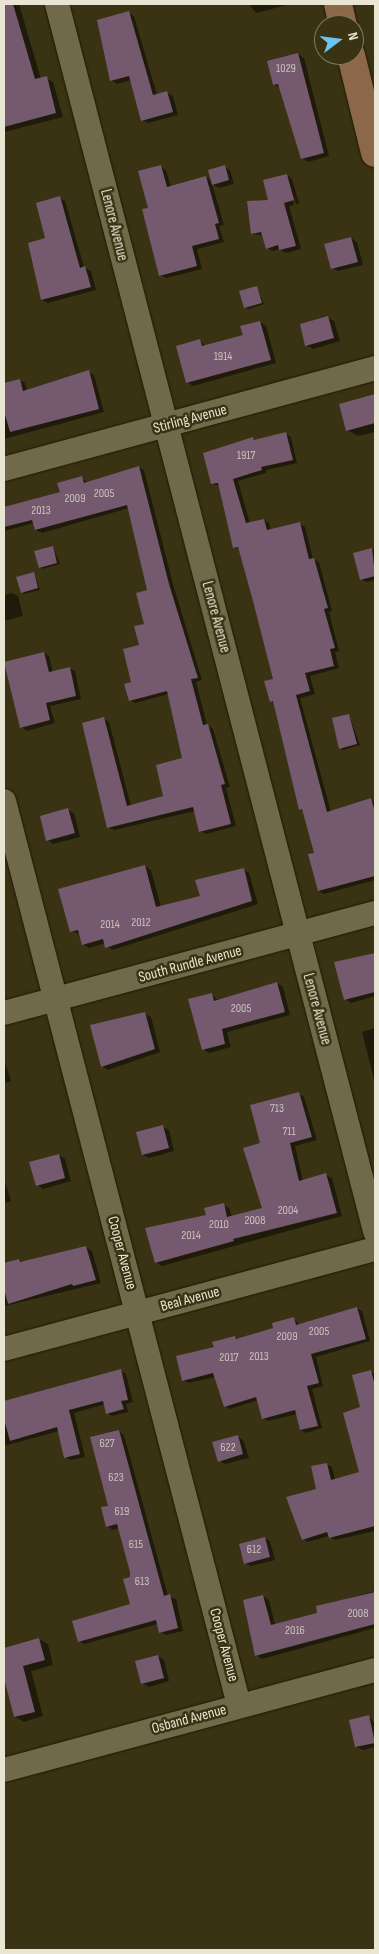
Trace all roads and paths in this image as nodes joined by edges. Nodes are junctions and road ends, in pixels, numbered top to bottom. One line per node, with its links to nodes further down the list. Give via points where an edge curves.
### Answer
1 (57, 4): 6 (street, Lenore Avenue)
2 (354, 65): 3 (street)
3 (371, 118): 4 (street)
4 (375, 152)
5 (375, 368): 6 (street, Stirling Avenue)
6 (166, 426): 7 (street, Stirling Avenue); 10 (street, Lenore Avenue)
7 (4, 469)
8 (4, 801): 11 (street, Cooper Avenue)
9 (375, 913): 10 (street, South Rundle Avenue)
10 (298, 934): 11 (street, South Rundle Avenue); 13 (street, Lenore Avenue)
11 (55, 1000): 12 (street, South Rundle Avenue); 15 (street, Cooper Avenue)
12 (4, 1013)
13 (375, 1231)
14 (375, 1249): 15 (street, Beal Avenue)
15 (138, 1314): 16 (street, Beal Avenue); 18 (street, Cooper Avenue)
16 (4, 1349)
17 (375, 1670): 18 (street, Osband Avenue)
18 (239, 1705): 19 (street, Osband Avenue)
19 (4, 1770)

